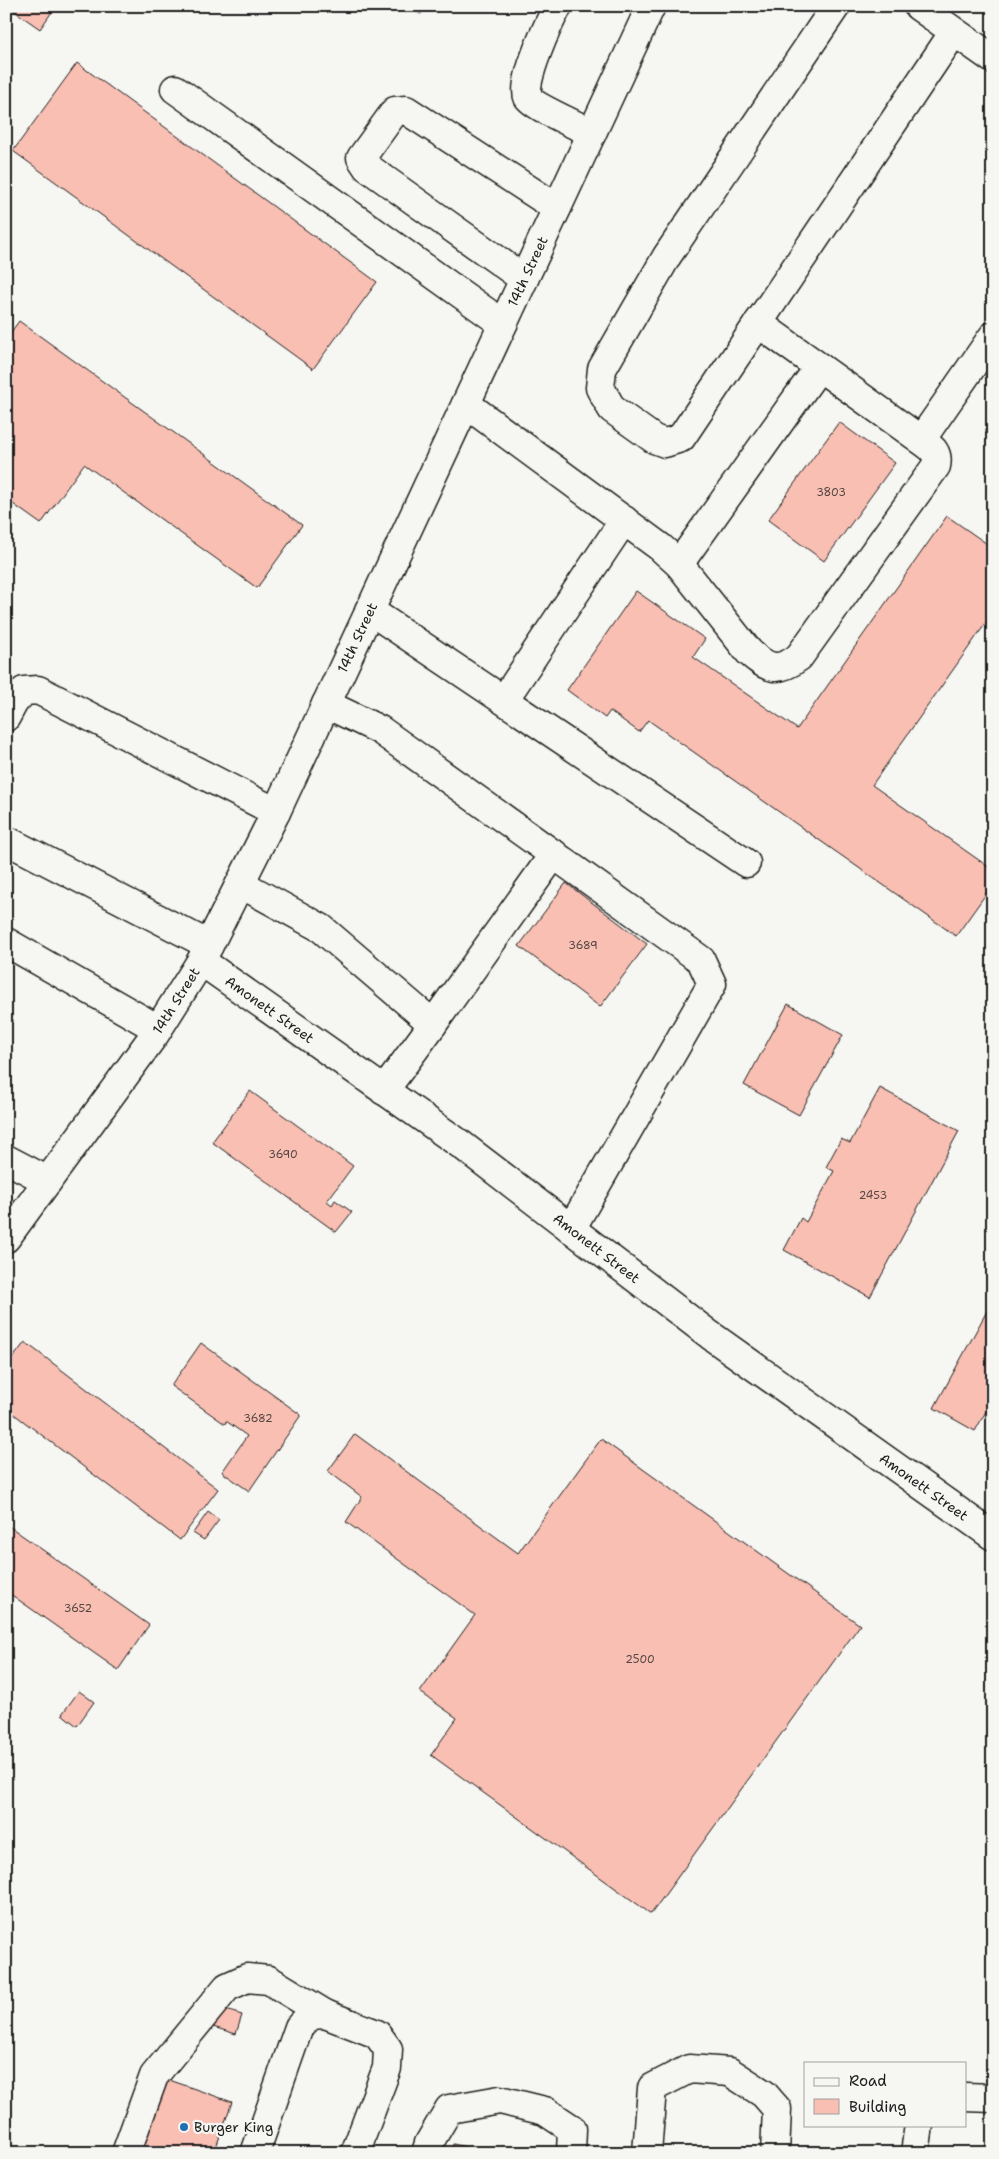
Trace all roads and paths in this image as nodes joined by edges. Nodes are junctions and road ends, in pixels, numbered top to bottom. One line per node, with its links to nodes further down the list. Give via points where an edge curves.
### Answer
1 (558, 6): 8 (street, via 545,30 526,87 529,98 539,105)
2 (652, 6): 8 (street, 14th Street)
3 (836, 6): 11 (street, via 667,256 602,370 600,388 612,409 654,439 665,443 681,438)
4 (918, 6): 5 (street)
5 (954, 32): 6 (street); 11 (street)
6 (993, 59)
7 (175, 90): 12 (street)
8 (592, 133): 9 (street, 14th Street)
9 (557, 208): 10 (street, 14th Street); 10 (street, via 406,110 395,111 361,158 366,167)
10 (524, 279): 12 (street, 14th Street)
11 (758, 323): 14 (street)
12 (504, 324): 15 (street, 14th Street)
13 (993, 336): 16 (street)
14 (819, 367): 16 (street); 18 (street)
15 (466, 404): 17 (street); 19 (street, 14th Street)
16 (921, 440): 18 (street, via 934,449 938,457 936,466 800,657 787,667 762,664 749,652)
17 (624, 520): 18 (street); 20 (street)
18 (679, 564)
19 (370, 610): 20 (street); 21 (street, 14th Street)
20 (504, 700): 26 (street)
21 (326, 704): 23 (street, 14th Street); 25 (street, via 380,730)
22 (6, 717): 23 (street, via 24,691 38,690)
23 (276, 812): 27 (street, 14th Street)
24 (6, 840): 29 (street, Amonett Street)
25 (554, 854): 30 (street); 35 (street, via 702,960 712,984)
26 (746, 863)
27 (241, 884): 29 (street, 14th Street); 30 (street, via 321,928)
28 (6, 942): 31 (street)
29 (205, 953): 31 (street, 14th Street); 32 (street, Amonett Street)
30 (433, 1024): 32 (street)
31 (158, 1029): 34 (street, 14th Street)
32 (384, 1091): 35 (street, Amonett Street, via 463,1146)
33 (6, 1159): 34 (street)
34 (48, 1181): 36 (street, 14th Street)
35 (571, 1229): 37 (street, Amonett Street, via 710,1334)
36 (6, 1238)
37 (993, 1536)
38 (325, 2014): 42 (street, via 269,1980 248,1978 227,1987 154,2076); 43 (street, via 311,2015 299,2027); 44 (street, via 378,2034 388,2049 387,2068)
39 (966, 2097): 40 (street)
40 (993, 2098)
41 (919, 2126): 49 (street)
42 (126, 2153)
43 (255, 2153)
44 (355, 2153)
45 (426, 2153): 46 (street, via 449,2109 500,2100 545,2111 572,2129)
46 (571, 2153)
47 (647, 2153): 48 (street, via 652,2088 689,2069 730,2072 764,2094 777,2109)
48 (775, 2153)
49 (915, 2153)

